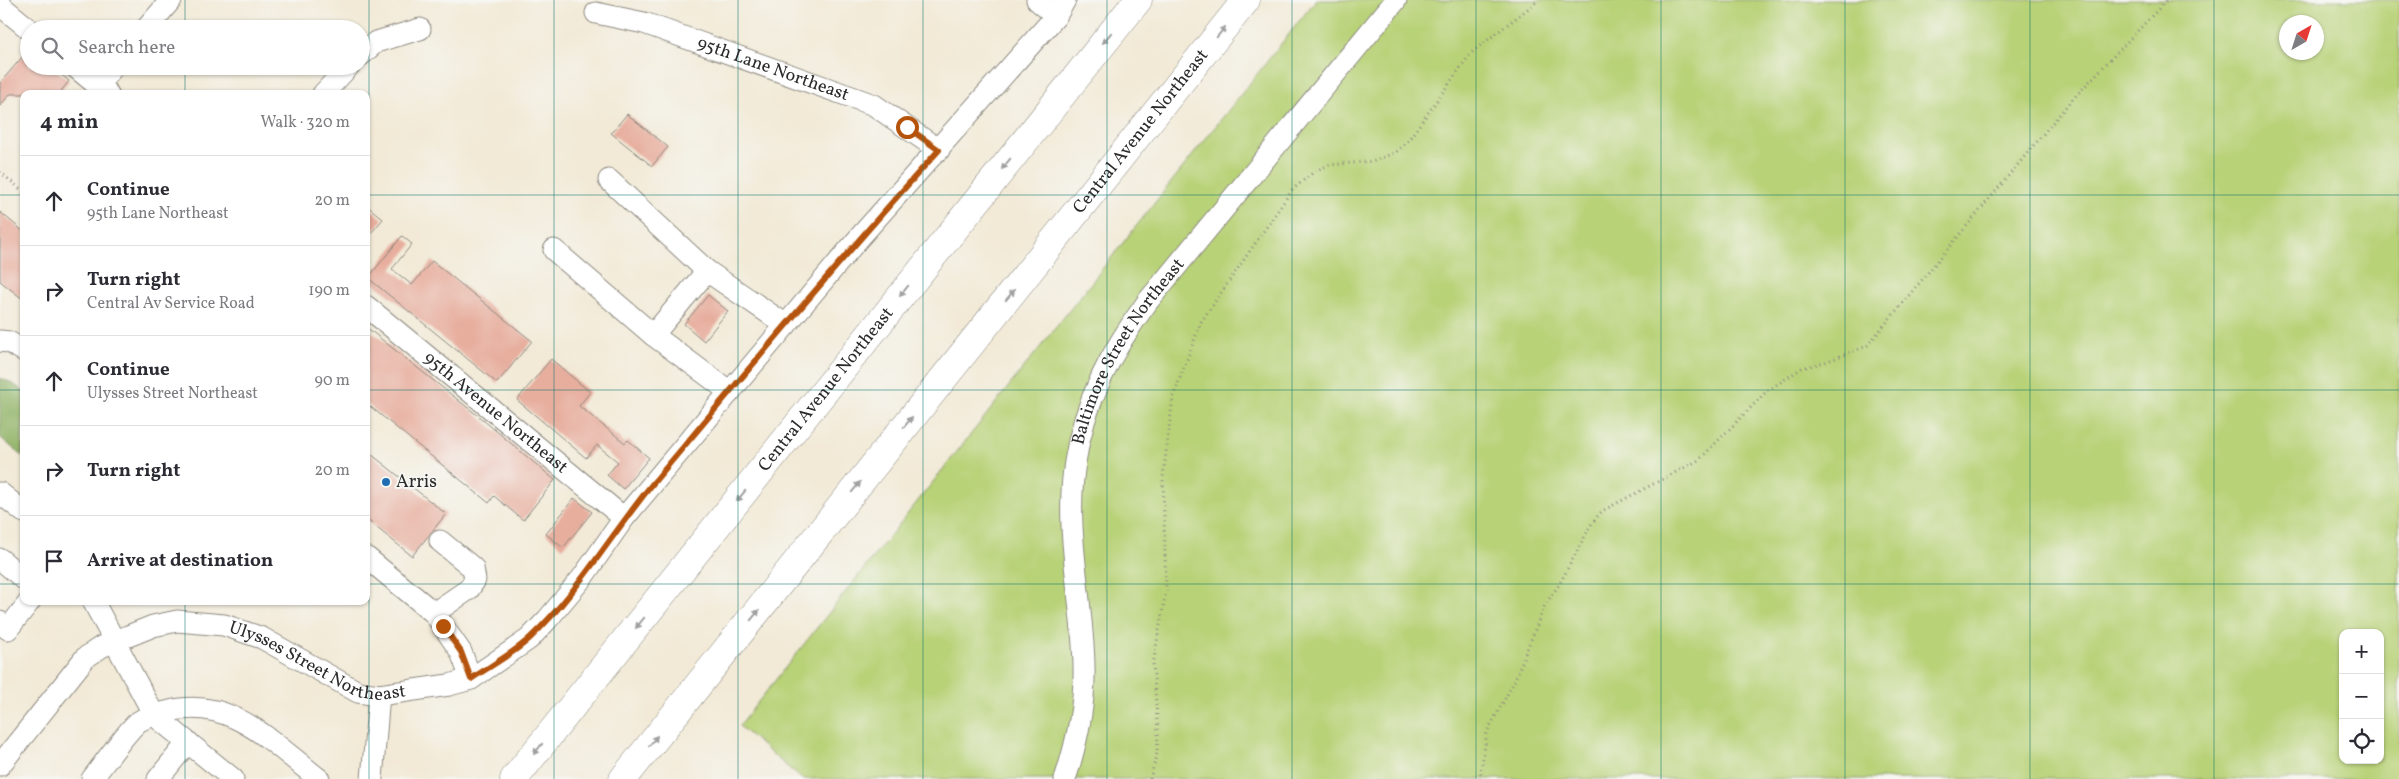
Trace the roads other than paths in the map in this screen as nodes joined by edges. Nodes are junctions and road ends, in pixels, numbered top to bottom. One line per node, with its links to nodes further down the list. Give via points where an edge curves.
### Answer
1 (171, 0): 9 (street)
2 (1037, 0): 7 (street)
3 (1138, 0): 50 (highway, Central Avenue Northeast, one-way to 50)
4 (1246, 0): 51 (highway, Central Avenue Northeast, one-way to 4)
5 (1396, 0): 52 (street, Baltimore Street Northeast, via 1148,301 1101,377 1088,408 1074,464 1072,512 1084,669 1078,730)
6 (0, 5): 10 (street)
7 (1061, 8): 18 (street, Ulysses Street Northeast)
8 (596, 14): 18 (street, 95th Lane Northeast, via 644,23 874,105)
9 (154, 20)
10 (20, 22)
11 (420, 29): 12 (street, via 376,42)
12 (370, 47)
13 (85, 75): 16 (street)
14 (110, 75): 16 (street)
15 (341, 75): 17 (street)
16 (103, 90)
17 (327, 90)
18 (939, 150): 23 (street, Ulysses Street Northeast)
19 (609, 180): 21 (street)
20 (554, 250): 24 (street)
21 (707, 271): 23 (street); 24 (street)
22 (370, 309): 30 (street, 95th Avenue Northeast)
23 (786, 325): 27 (street, Ulysses Street Northeast)
24 (653, 335): 27 (street)
25 (0, 341): 26 (street)
26 (20, 349)
27 (730, 392): 30 (street, Ulysses Street Northeast)
28 (0, 493): 29 (street)
29 (20, 509)
30 (624, 518): 40 (street, Ulysses Street Northeast, via 582,578 529,639)
31 (440, 541): 37 (street, via 473,568 475,580 469,589)
32 (0, 559): 34 (street)
33 (370, 560): 37 (street)
34 (20, 576)
35 (27, 605): 38 (street, via 8,629)
36 (95, 605): 39 (street)
37 (434, 613): 40 (street, via 461,652)
38 (0, 622)
39 (114, 642): 41 (street, Ulysses Street Northeast, via 153,626 176,621 224,626 277,645 358,692); 42 (street); 44 (street, Ulysses Street Northeast, via 85,658)
40 (471, 679): 41 (street, Ulysses Street Northeast)
41 (379, 695): 49 (street)
42 (154, 715): 43 (street); 45 (street, via 138,722); 48 (street, via 184,707 211,708 246,722)
43 (188, 742): 46 (street); 47 (street)
44 (0, 765)
45 (92, 779)
46 (158, 779)
47 (233, 779)
48 (319, 779)
49 (372, 779)
50 (514, 779)
51 (623, 779)
52 (1065, 779)

